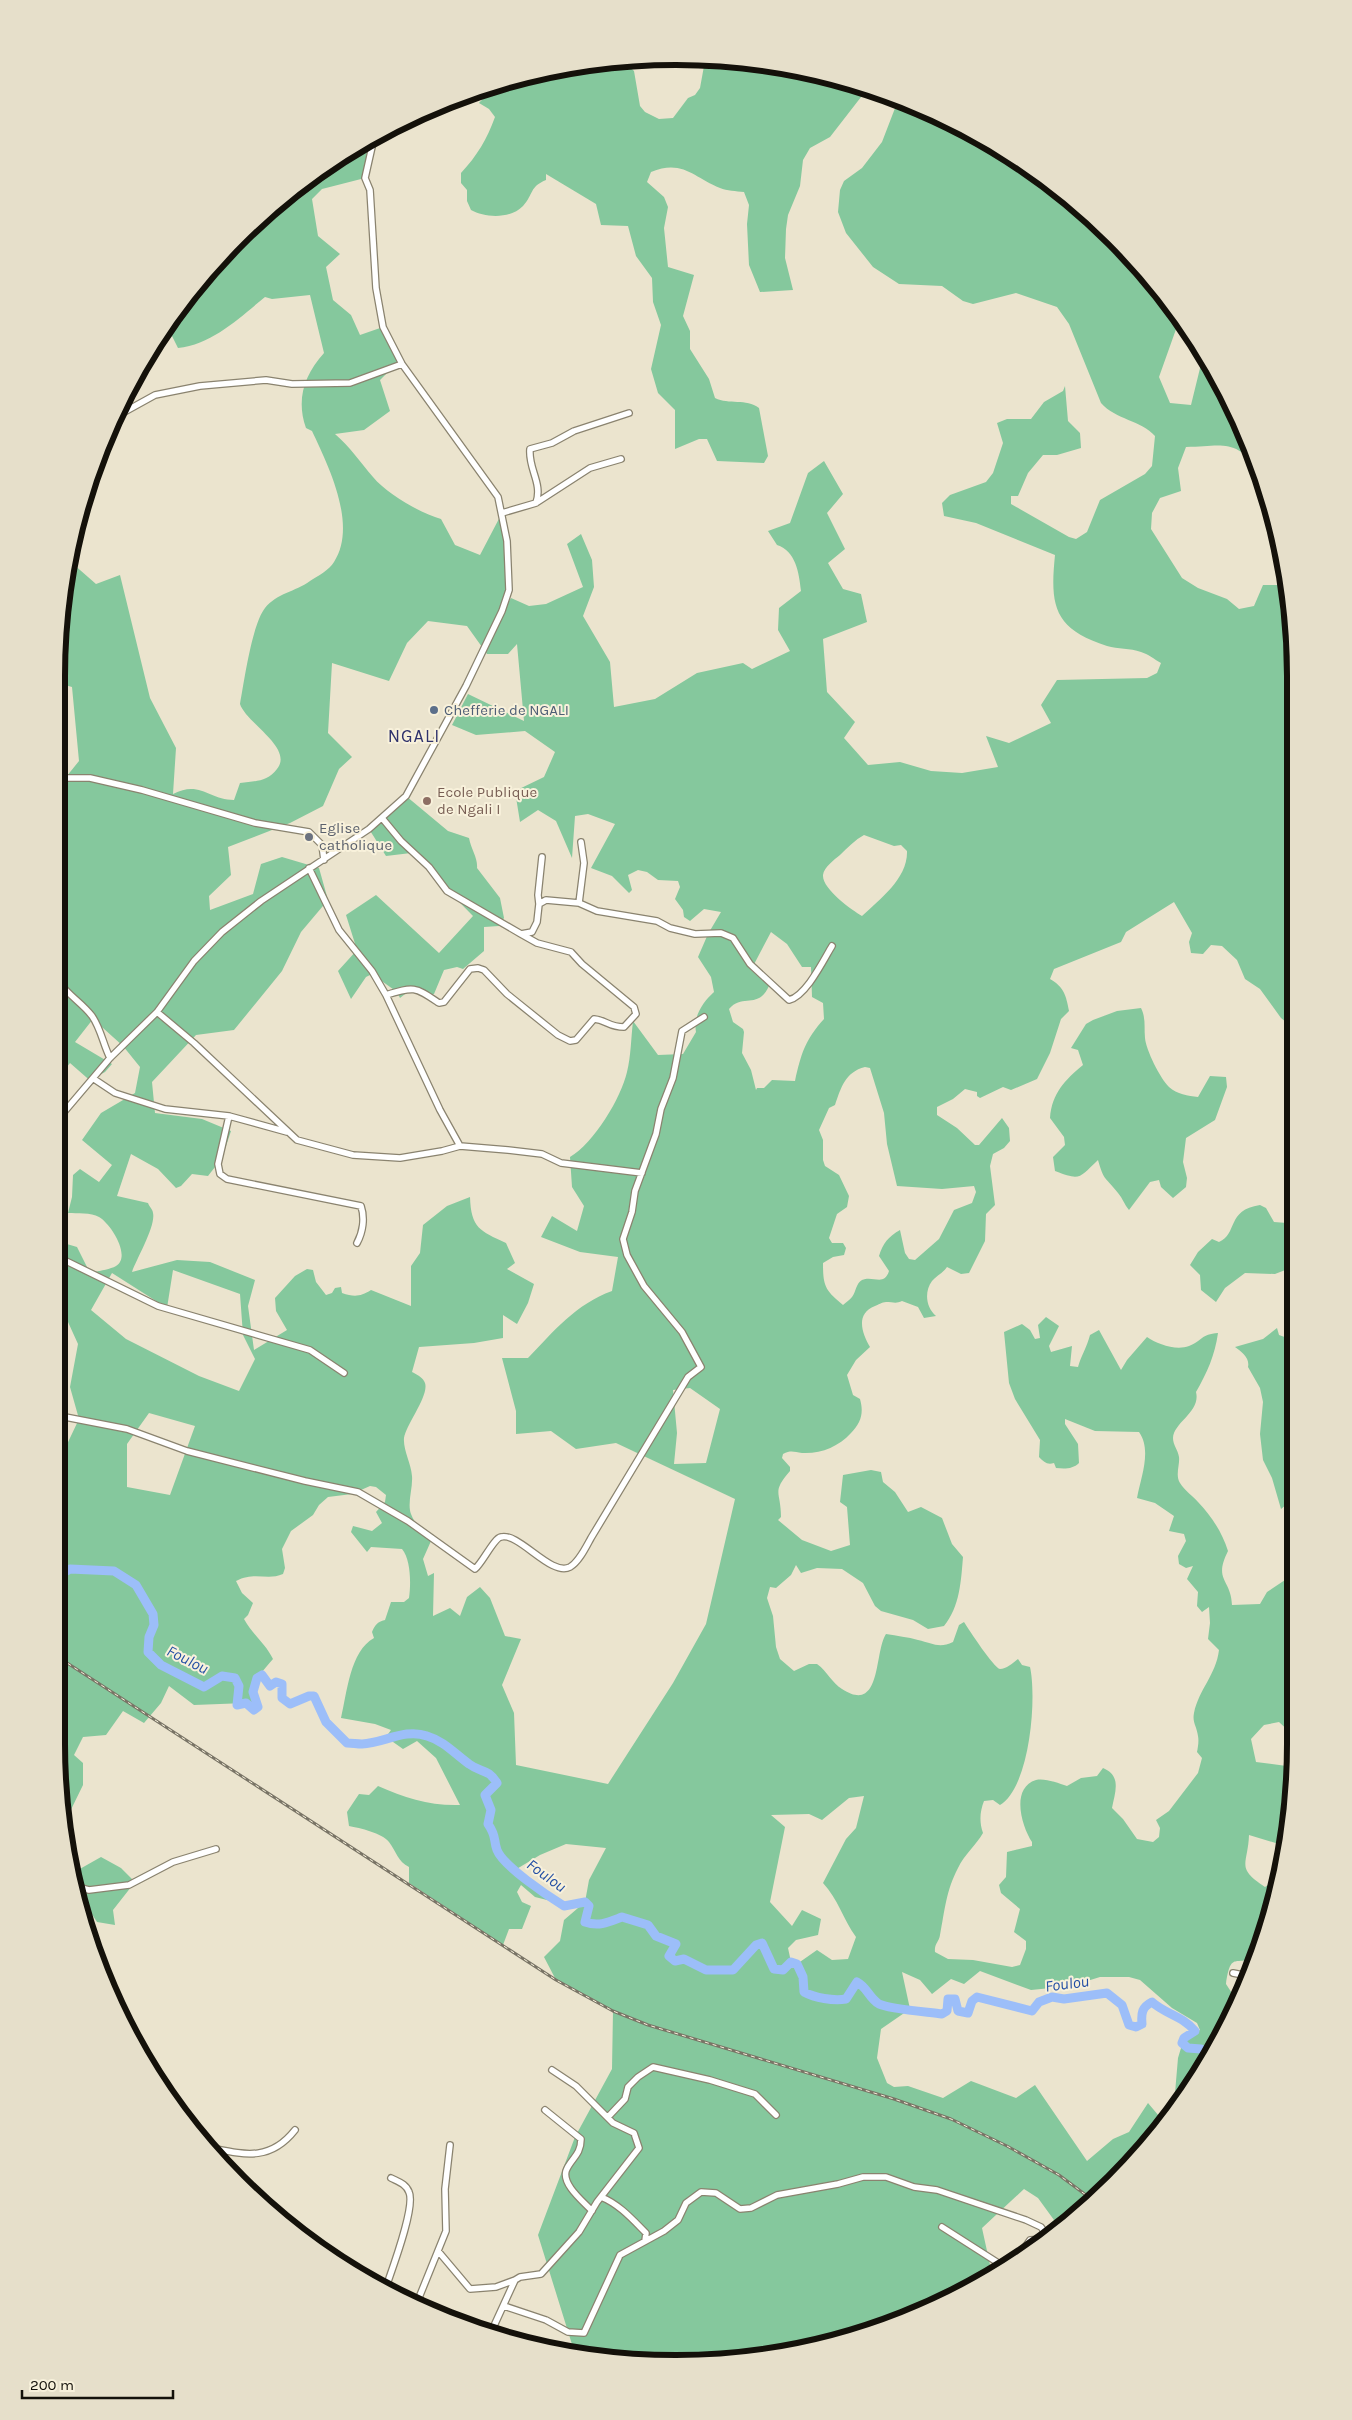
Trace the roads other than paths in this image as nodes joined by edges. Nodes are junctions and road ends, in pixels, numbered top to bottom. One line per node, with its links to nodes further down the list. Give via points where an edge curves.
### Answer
1 (372, 146): 2 (street, via 365,178 370,190 378,300 383,327)
2 (402, 364): 3 (street, via 350,383 292,384 266,380 200,386 155,395); 7 (street, via 498,497)
3 (127, 411)
4 (629, 413): 6 (street, via 530,449 529,458 540,492)
5 (621, 459): 6 (street, via 590,468)
6 (536, 503): 7 (street)
7 (502, 513): 9 (street, via 509,590 502,611 466,686 406,796)
8 (65, 778): 12 (street, via 90,778 247,821 309,832 322,845)
9 (382, 818): 12 (street); 16 (street, via 401,842 429,867 447,891)
10 (581, 842): 14 (street, via 584,863)
11 (542, 857): 15 (street)
12 (324, 860): 13 (street)
13 (309, 868): 19 (street, via 339,930 372,971); 20 (street, via 260,900 222,932 194,961)
14 (579, 903): 15 (street, via 546,900); 17 (street, via 597,911 657,921 695,934 721,933 733,938 750,964 789,1000 795,999)
15 (539, 904): 16 (street, via 532,932)
16 (521, 934): 19 (street, via 537,943 571,952 634,1007 636,1014 624,1027 612,1027 594,1020 576,1040 570,1041 558,1035 478,968 470,969 444,1002 439,1003 417,988)
17 (832, 946)
18 (65, 988): 22 (street, via 100,1029)
19 (386, 995): 27 (street)
20 (157, 1012): 22 (street); 26 (street)
21 (704, 1017): 28 (street, via 682,1031 673,1078)
22 (110, 1058): 23 (street)
23 (94, 1078): 24 (street); 25 (street, via 115,1093 165,1109)
24 (65, 1111)
25 (228, 1116): 26 (street); 29 (street, via 218,1164 220,1174 227,1180 361,1206 364,1213)
26 (288, 1132): 27 (street, via 297,1140 353,1155 400,1158)
27 (460, 1146): 28 (street, via 542,1154 561,1163)
28 (642, 1173): 32 (street, via 634,1191 632,1212 623,1239 627,1255 644,1286 682,1332 701,1367 688,1377 591,1538 569,1568 562,1568 510,1537 502,1536 496,1539 483,1562 475,1569 408,1521 358,1492 188,1451 127,1429)
29 (357, 1243)
30 (65, 1260): 31 (street, via 158,1306 310,1350)
31 (344, 1373)
32 (65, 1417)
33 (216, 1849): 34 (street, via 173,1862 129,1885)
34 (83, 1889)
35 (1234, 1973): 36 (street)
36 (1241, 1975)
37 (552, 2070): 40 (street, via 576,2086)
38 (545, 2110): 46 (street, via 582,2140 581,2149 566,2171 566,2180)
39 (776, 2114): 40 (street, via 755,2094 654,2067 628,2087 625,2099)
40 (608, 2117): 45 (street, via 634,2133 639,2148)
41 (295, 2130): 43 (street, via 272,2148 253,2155)
42 (450, 2145): 50 (street, via 446,2231)
43 (219, 2149)
44 (391, 2178): 53 (street, via 405,2185 410,2194 407,2223)
45 (601, 2198): 46 (street); 49 (street, via 611,2201 634,2221 646,2233)
46 (592, 2211): 52 (street, via 579,2232 541,2274)
47 (942, 2227): 51 (street)
48 (1045, 2231): 49 (street, via 1034,2223 937,2190 914,2187 886,2177 863,2176 777,2195 751,2208 740,2208 716,2193 701,2192 686,2203 678,2220)
49 (646, 2241): 55 (street, via 620,2255 584,2333 568,2332 546,2320)
50 (438, 2251): 52 (street, via 470,2289 496,2288); 54 (street)
51 (998, 2263)
52 (515, 2280): 55 (street)
53 (388, 2282)
54 (419, 2298)
55 (504, 2306): 56 (street)
56 (492, 2326)

